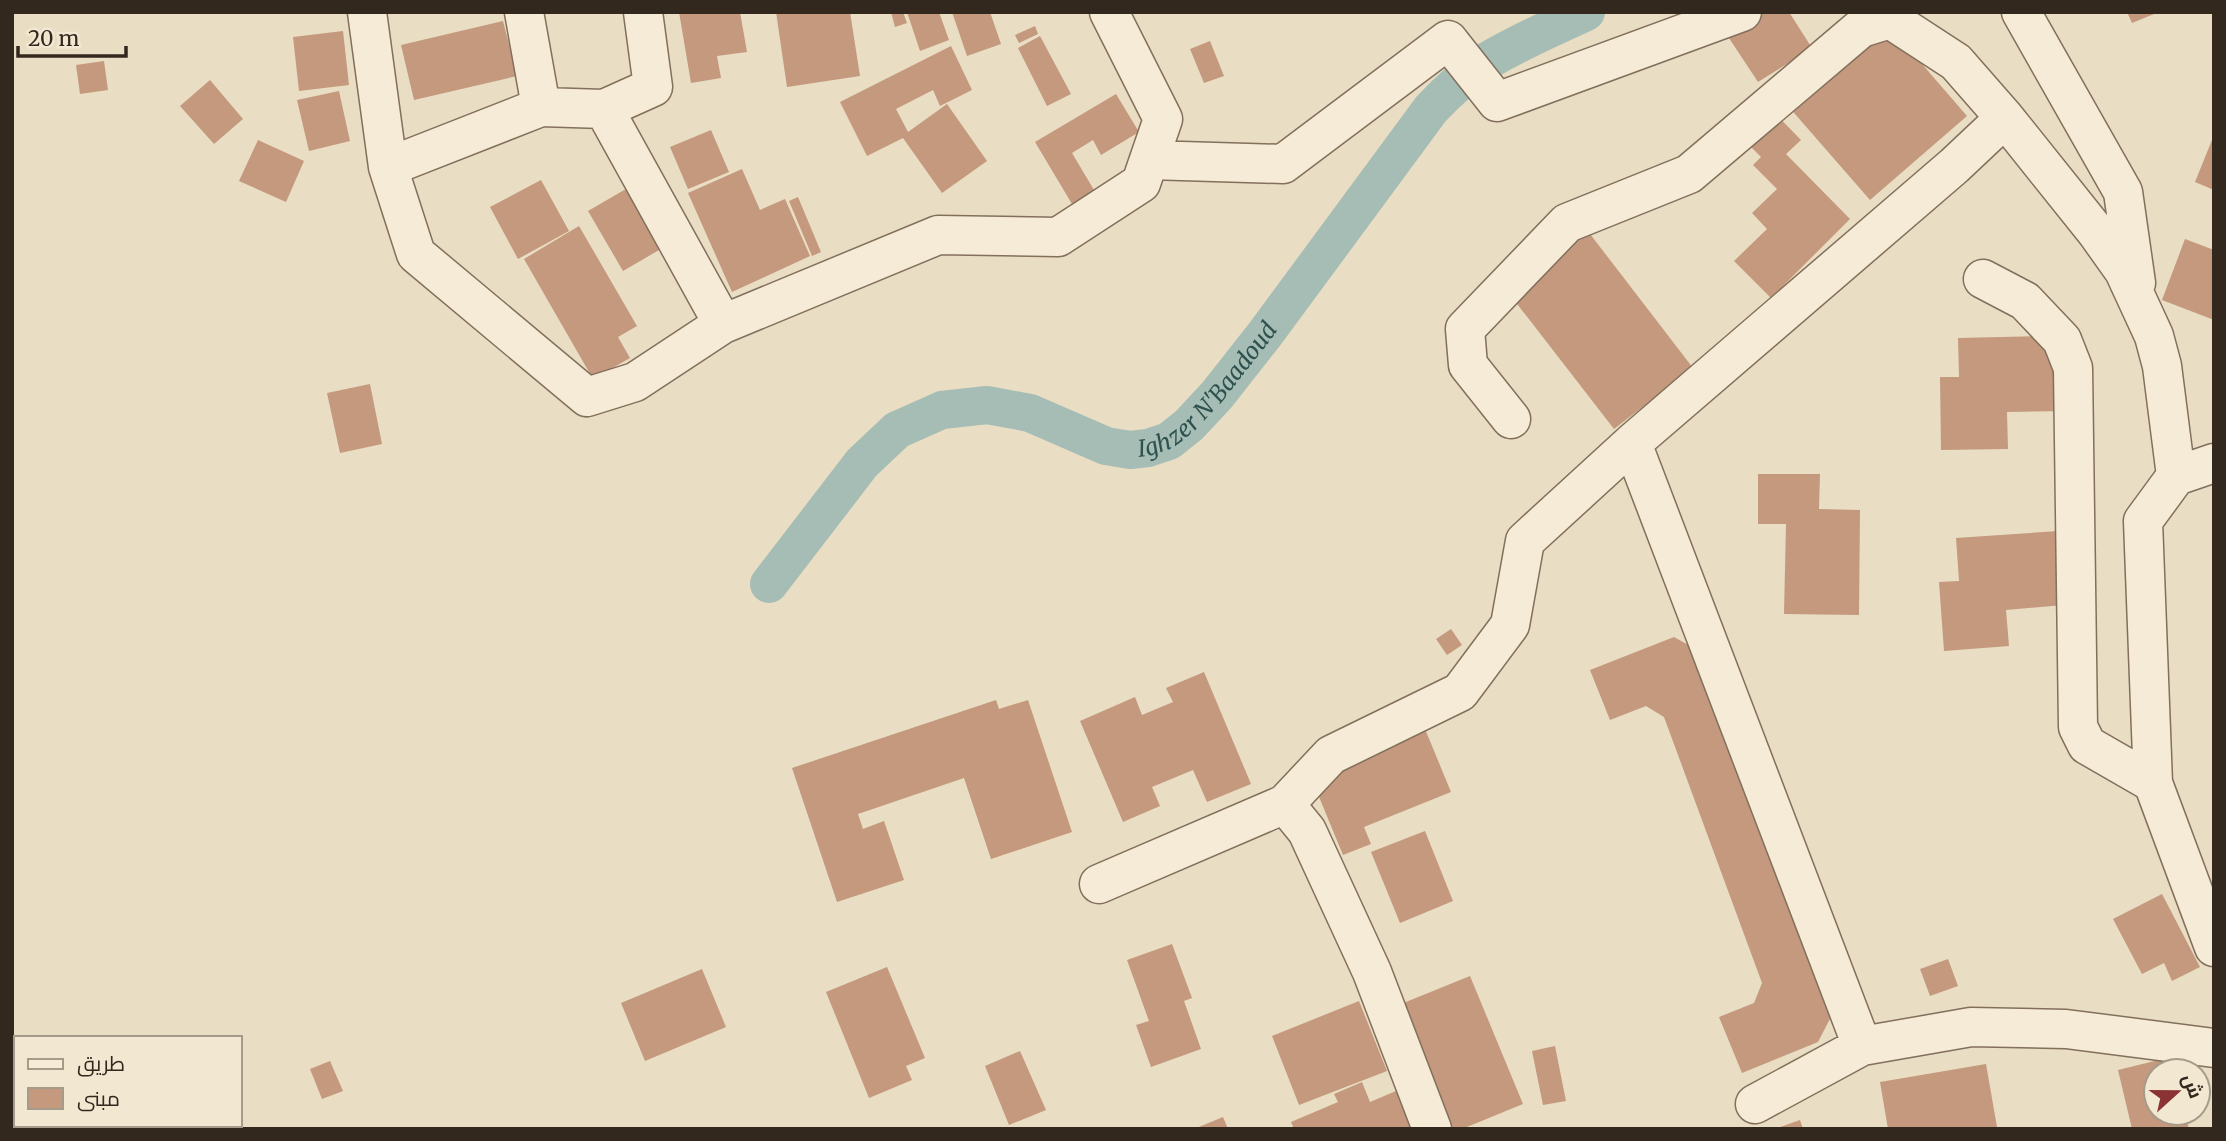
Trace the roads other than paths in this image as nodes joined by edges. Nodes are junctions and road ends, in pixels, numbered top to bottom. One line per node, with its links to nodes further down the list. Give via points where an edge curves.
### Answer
1 (367, 12): 11 (street)
2 (524, 12): 7 (street)
3 (643, 12): 8 (street, via 653,88)
4 (1109, 12): 10 (street, via 1163,119)
5 (1742, 12): 10 (street, via 1497,102 1448,40 1283,164)
6 (2021, 12): 13 (street, via 2123,192)
7 (541, 107): 8 (street); 11 (street)
8 (604, 109): 14 (street)
9 (2005, 118): 13 (street, via 2097,233 2124,271); 15 (street, via 1956,62 1890,19 1861,29 1689,174 1567,223 1465,329 1468,365); 16 (street)
10 (1149, 160): 14 (street, via 1141,183 1058,237 938,235)
11 (388, 167): 14 (street, via 416,254 587,397 635,382)
12 (1983, 279): 19 (street, via 2025,301 2062,340 2073,368 2078,727 2087,745)
13 (2139, 303): 18 (street, via 2162,366)
14 (723, 324)
15 (1511, 419)
16 (1632, 443): 20 (street, via 1525,541 1510,625 1460,692 1331,755); 23 (street)
17 (2214, 463): 18 (street)
18 (2176, 476): 19 (street, via 2143,521)
19 (2153, 783): 22 (street)
20 (1285, 804): 21 (street); 26 (street, via 1307,831 1372,972)
21 (1099, 884)
22 (2214, 947)
23 (1862, 1046): 24 (street, via 1971,1027 2066,1029); 25 (street)
24 (2214, 1048)
25 (1755, 1104)
26 (1432, 1129)

